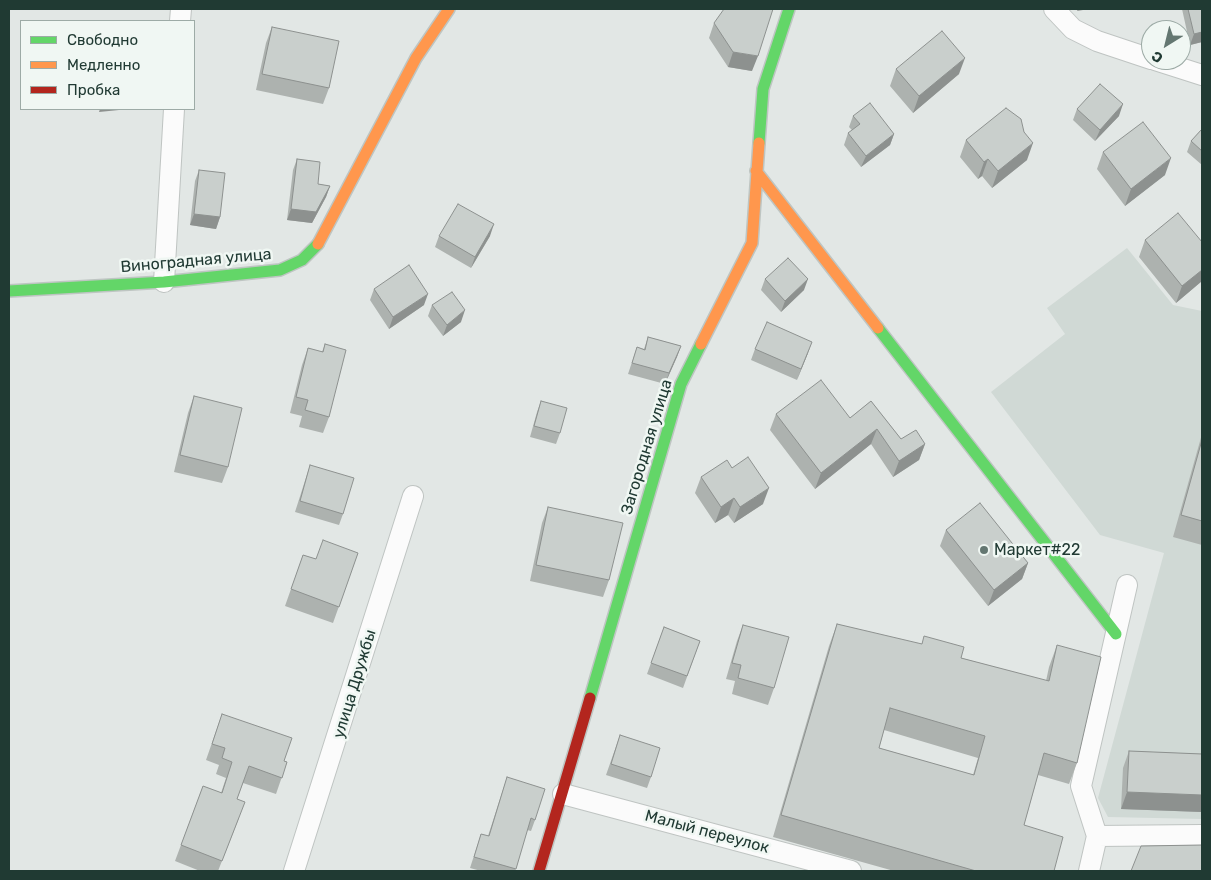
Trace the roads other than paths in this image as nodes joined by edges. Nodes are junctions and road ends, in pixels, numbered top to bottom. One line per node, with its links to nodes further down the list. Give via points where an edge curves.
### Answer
1 (448, 9): 9 (street, Виноградная улица, via 416,58 317,247 302,260 280,270)
2 (789, 9): 8 (street, Загородная улица, via 763,89)
3 (1054, 9): 4 (street, via 1073,29)
4 (1141, 56)
5 (1186, 70): 6 (street)
6 (1202, 75)
7 (174, 110): 9 (street)
8 (756, 171): 13 (street); 14 (street, Загородная улица, via 752,242 681,384)
9 (164, 282): 10 (street, Виноградная улица)
10 (9, 291)
11 (413, 496): 17 (street, улица Дружбы)
12 (1126, 585): 13 (street)
13 (1116, 634): 16 (street, via 1081,786)
14 (563, 794): 18 (street, Загородная улица); 19 (street, Малый переулок)
15 (1202, 835): 16 (street)
16 (1097, 836): 20 (street)
17 (294, 871)
18 (539, 871)
19 (852, 871)
20 (1089, 871)

